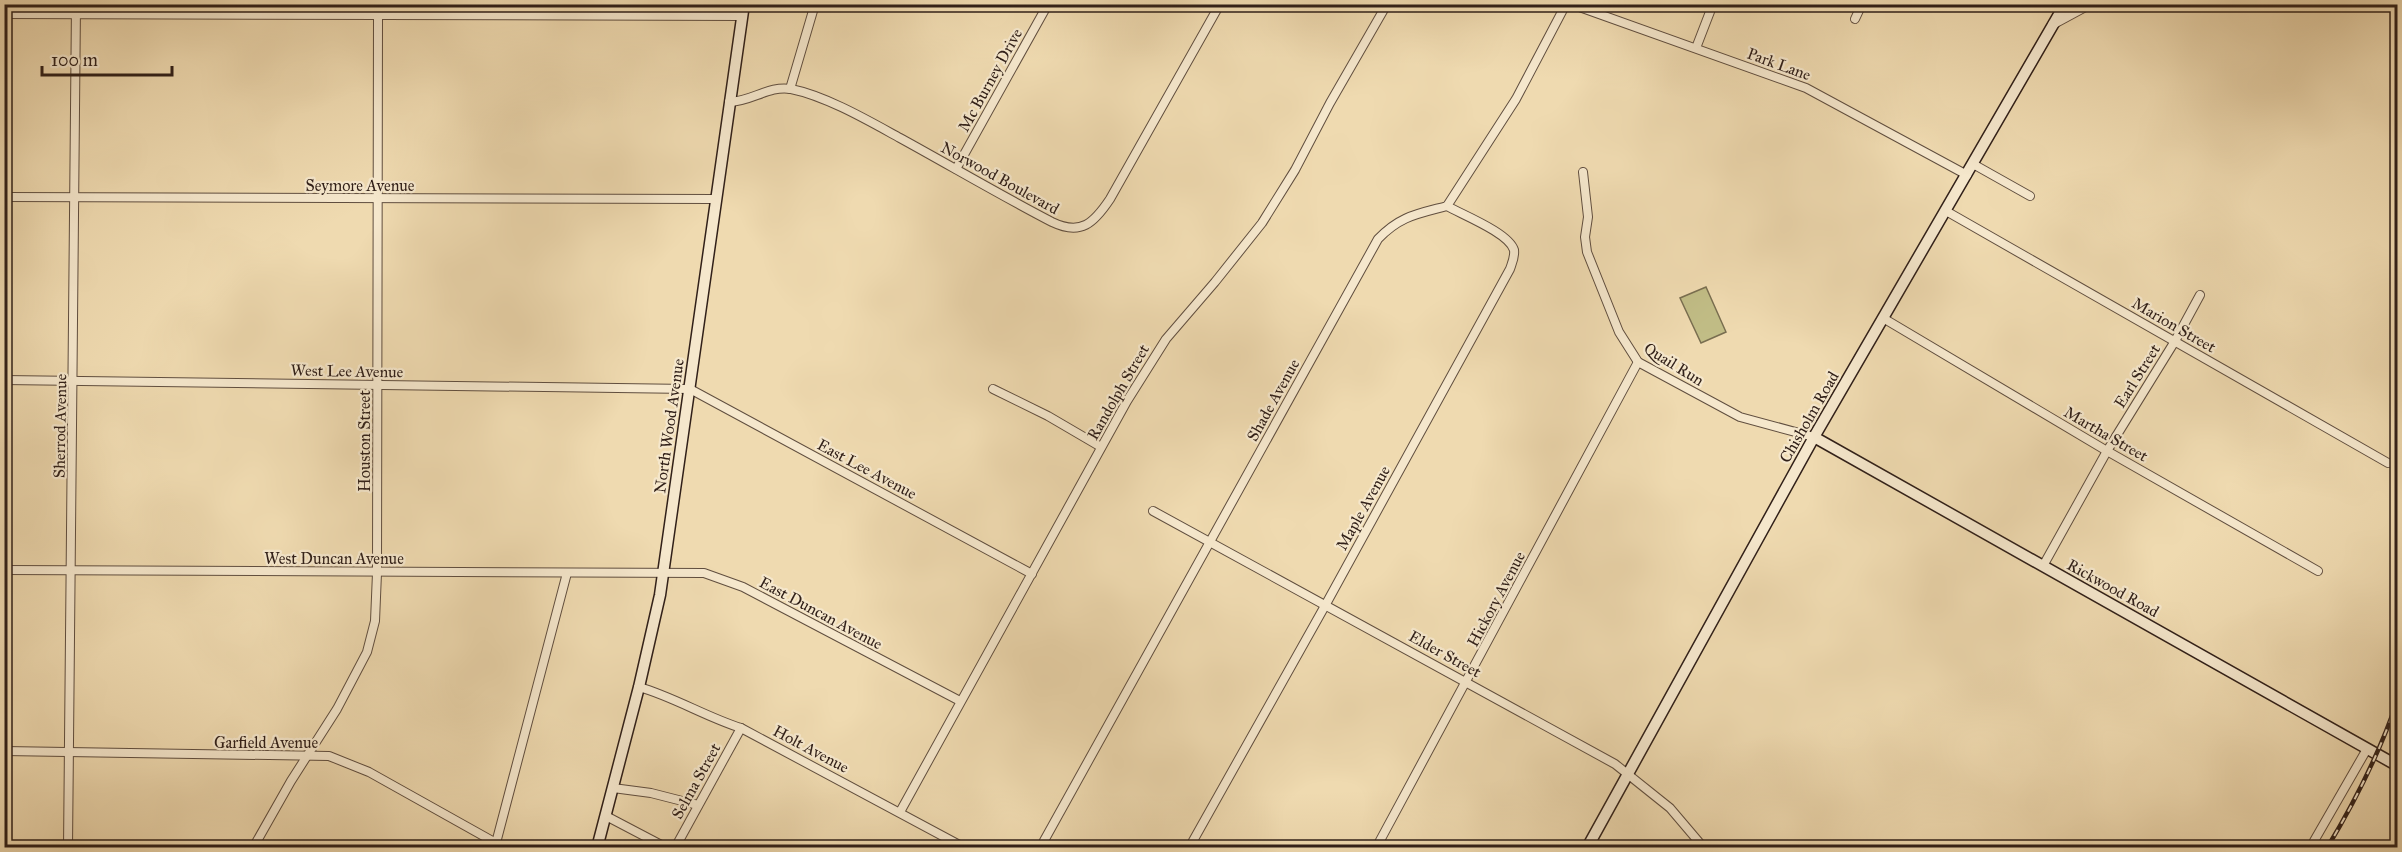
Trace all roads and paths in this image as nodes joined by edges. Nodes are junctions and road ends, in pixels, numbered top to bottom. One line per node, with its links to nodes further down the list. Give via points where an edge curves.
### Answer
1 (76, 4): 15 (street, Sherrod Avenue)
2 (384, 4): 16 (street, Houston Street)
3 (744, 4): 17 (main road, North Wood Avenue)
4 (814, 4): 21 (street)
5 (1048, 4): 24 (street, Mc Burney Drive)
6 (1220, 4): 24 (street, Norwood Boulevard, via 1110,199 1093,221 1074,229 1063,227)
7 (1387, 4): 44 (street, Randolph Street, via 1262,223 1166,339)
8 (1566, 4): 32 (street, via 1516,99)
9 (1571, 4): 20 (street, Park Lane)
10 (1713, 4): 20 (street)
11 (1862, 4): 18 (street)
12 (2065, 4): 19 (main road, Chisholm Road)
13 (2090, 4): 19 (street)
14 (4, 14): 15 (street)
15 (75, 14): 16 (street); 29 (street, Sherrod Avenue)
16 (378, 15): 17 (street); 30 (street, Houston Street)
17 (742, 16): 22 (main road, North Wood Avenue)
18 (1855, 19)
19 (2053, 24): 23 (main road, Chisholm Road)
20 (1696, 48): 26 (street, Park Lane, via 1825,96)
21 (790, 89): 22 (street); 24 (street, Norwood Boulevard, via 866,119)
22 (729, 102): 31 (main road, North Wood Avenue)
23 (1973, 164): 26 (main road, Chisholm Road); 27 (street)
24 (956, 169)
25 (1583, 172): 37 (street, Quail Run, via 1587,252 1619,332)
26 (1967, 175): 33 (main road, Chisholm Road)
27 (2030, 196)
28 (4, 197): 29 (street, Seymore Avenue)
29 (74, 198): 30 (street, Seymore Avenue); 39 (street, Sherrod Avenue)
30 (378, 198): 31 (street, Seymore Avenue); 40 (street, Houston Street)
31 (716, 199): 41 (main road, North Wood Avenue)
32 (1447, 206): 48 (street, Shade Avenue, via 1406,217 1378,239); 57 (street, Maple Avenue, via 1507,239 1514,249 1514,258)
33 (1946, 211): 35 (main road, Chisholm Road); 36 (street, Marion Street)
34 (2200, 295): 36 (street, Earl Street)
35 (1883, 318): 43 (main road, Chisholm Road); 45 (street, Martha Street)
36 (2175, 341): 45 (street, Earl Street); 46 (street, Marion Street)
37 (1638, 362): 43 (street, Quail Run, via 1740,417); 58 (street, Hickory Avenue)
38 (4, 380): 39 (street, West Lee Avenue)
39 (74, 381): 40 (street, West Lee Avenue); 51 (street, Sherrod Avenue)
40 (378, 385): 41 (street, West Lee Avenue); 54 (street, Houston Street)
41 (690, 389): 53 (main road, North Wood Avenue); 56 (street, East Lee Avenue)
42 (993, 389): 44 (street)
43 (1814, 437): 49 (main road, Rickwood Road); 67 (main road, Chisholm Road)
44 (1101, 447): 56 (street, Randolph Street)
45 (2107, 451): 49 (street, Earl Street); 52 (street, Martha Street)
46 (2388, 463)
47 (1154, 511): 48 (street, Elder Street)
48 (1210, 541): 57 (street, Elder Street); 80 (street, Shade Avenue)
49 (2043, 566): 62 (main road, Rickwood Road)
50 (4, 570): 51 (street, West Duncan Avenue)
51 (70, 570): 54 (street, West Duncan Avenue); 64 (street, Sherrod Avenue)
52 (2318, 571)
53 (663, 572): 55 (street, West Duncan Avenue); 59 (main road, North Wood Avenue); 60 (street, East Duncan Avenue, via 704,573 724,579)
54 (377, 573): 55 (street, West Duncan Avenue); 65 (street, Houston Street, via 375,621 367,652)
55 (567, 573): 72 (street)
56 (1032, 574): 60 (street, Randolph Street)
57 (1326, 604): 58 (street, Elder Street); 81 (street, Maple Avenue)
58 (1467, 681): 67 (street, Elder Street); 82 (street, Hickory Avenue)
59 (639, 687): 61 (street, Holt Avenue); 68 (main road, North Wood Avenue)
60 (960, 701): 70 (street, Randolph Street)
61 (741, 728): 69 (street, Selma Street); 70 (street, Holt Avenue)
62 (2367, 749): 66 (main road, Rickwood Road); 85 (street)
63 (4, 751): 64 (street, Garfield Avenue)
64 (70, 753): 65 (street, Garfield Avenue); 74 (street, Sherrod Avenue)
65 (309, 754): 72 (street, Garfield Avenue, via 340,758); 75 (street, Houston Street)
66 (2397, 766)
67 (1629, 775): 83 (main road, Chisholm Road); 84 (street, Elder Street, via 1670,808)
68 (613, 788): 69 (street); 71 (main road, North Wood Avenue)
69 (698, 805): 79 (street, Selma Street)
70 (900, 812): 73 (street, Holt Avenue)
71 (606, 816): 77 (main road, North Wood Avenue); 78 (street)
72 (496, 843): 76 (street, Garfield Avenue)
73 (965, 847)
74 (68, 848)
75 (253, 848)
76 (505, 848)
77 (597, 848)
78 (667, 848)
79 (675, 848)
80 (1040, 848)
81 (1189, 848)
82 (1376, 848)
83 (1587, 848)
84 (1704, 848)
85 (2310, 848)

